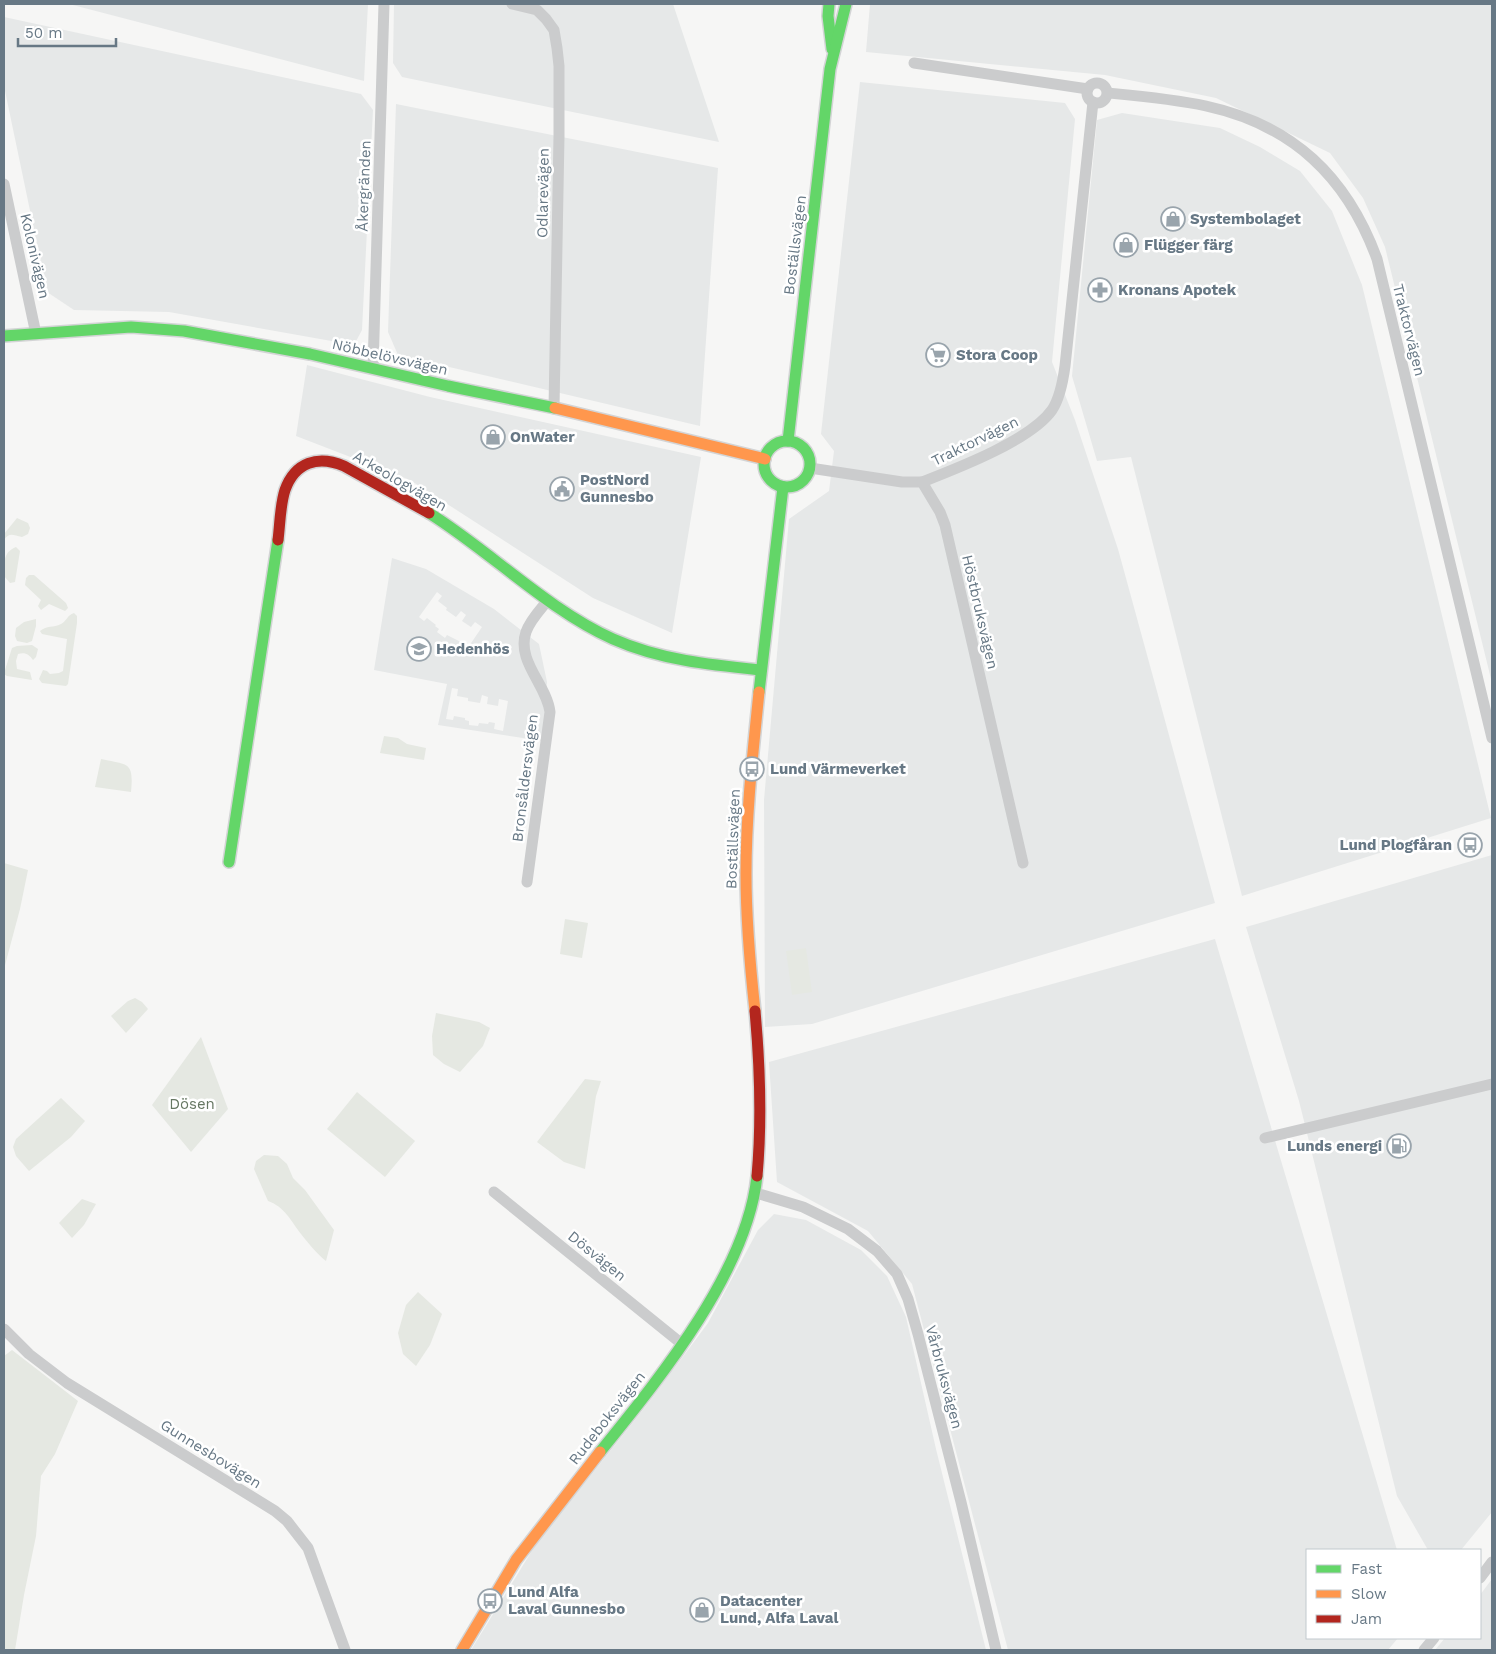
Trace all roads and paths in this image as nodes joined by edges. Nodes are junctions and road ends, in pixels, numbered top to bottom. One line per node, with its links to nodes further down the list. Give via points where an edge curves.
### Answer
1 (384, 4): 13 (street, Åkergränden)
2 (512, 4): 14 (street, Odlarevägen, via 537,10 546,19 554,30 559,66)
3 (829, 4): 5 (street, Boställsvägen)
4 (846, 4): 5 (street, Boställsvägen)
5 (832, 54): 15 (street, Boställsvägen)
6 (914, 63): 7 (street, Traktorvägen)
7 (1088, 89): 8 (street, Traktorvägen, via 1093,83 1100,83); 9 (street, Traktorvägen, via 1087,95)
8 (1108, 93): 9 (street, via 1102,102); 22 (street, Traktorvägen, via 1206,106 1271,129 1314,160 1354,208 1377,259)
9 (1093, 102): 18 (street, Traktorvägen, via 1065,366 1058,397 1040,424 1026,434)
10 (4, 184): 11 (street, Kolonivägen)
11 (36, 334): 12 (street, Nöbbelövsvägen); 13 (street, Nöbbelövsvägen, via 160,328)
12 (4, 336)
13 (373, 368): 14 (street, Nöbbelövsvägen)
14 (554, 408): 16 (street, Nöbbelövsvägen)
15 (788, 441): 16 (street, via 772,446); 17 (street, via 805,450 809,455)
16 (765, 459): 19 (street, via 769,478)
17 (810, 468): 18 (street); 19 (street, via 798,485)
18 (922, 482): 24 (street, Höstbruksvägen, via 944,525)
19 (783, 487): 21 (street, Boställsvägen)
20 (548, 600): 21 (street, Arkeologvägen, via 594,630 656,654 699,664); 23 (street, Arkeologvägen, via 459,533 390,490 337,463 314,460 303,466 285,490 281,510); 25 (street, Bronsåldersvägen, via 530,624 524,643 526,656 545,693 550,712)
21 (761, 670): 29 (street, Boställsvägen, via 749,792 746,874 747,939 761,1085)
22 (1492, 738)
23 (229, 862)
24 (1023, 864)
25 (526, 882)
26 (1492, 1084): 27 (street)
27 (1265, 1138)
28 (494, 1192): 31 (street, Dösvägen)
29 (756, 1193): 31 (street, Rudeboksvägen, via 736,1250); 37 (street, Vårbruksvägen, via 802,1207 848,1229 877,1251 897,1274 908,1299 920,1344)
30 (4, 1329): 35 (street, Gunnesbovägen, via 29,1354 67,1383 288,1522 308,1548)
31 (682, 1344): 36 (street, Rudeboksvägen, via 523,1550)
32 (1492, 1562): 33 (street)
33 (1481, 1577)
34 (1433, 1639): 38 (street)
35 (345, 1650)
36 (462, 1650)
37 (996, 1650)
38 (1424, 1650)

